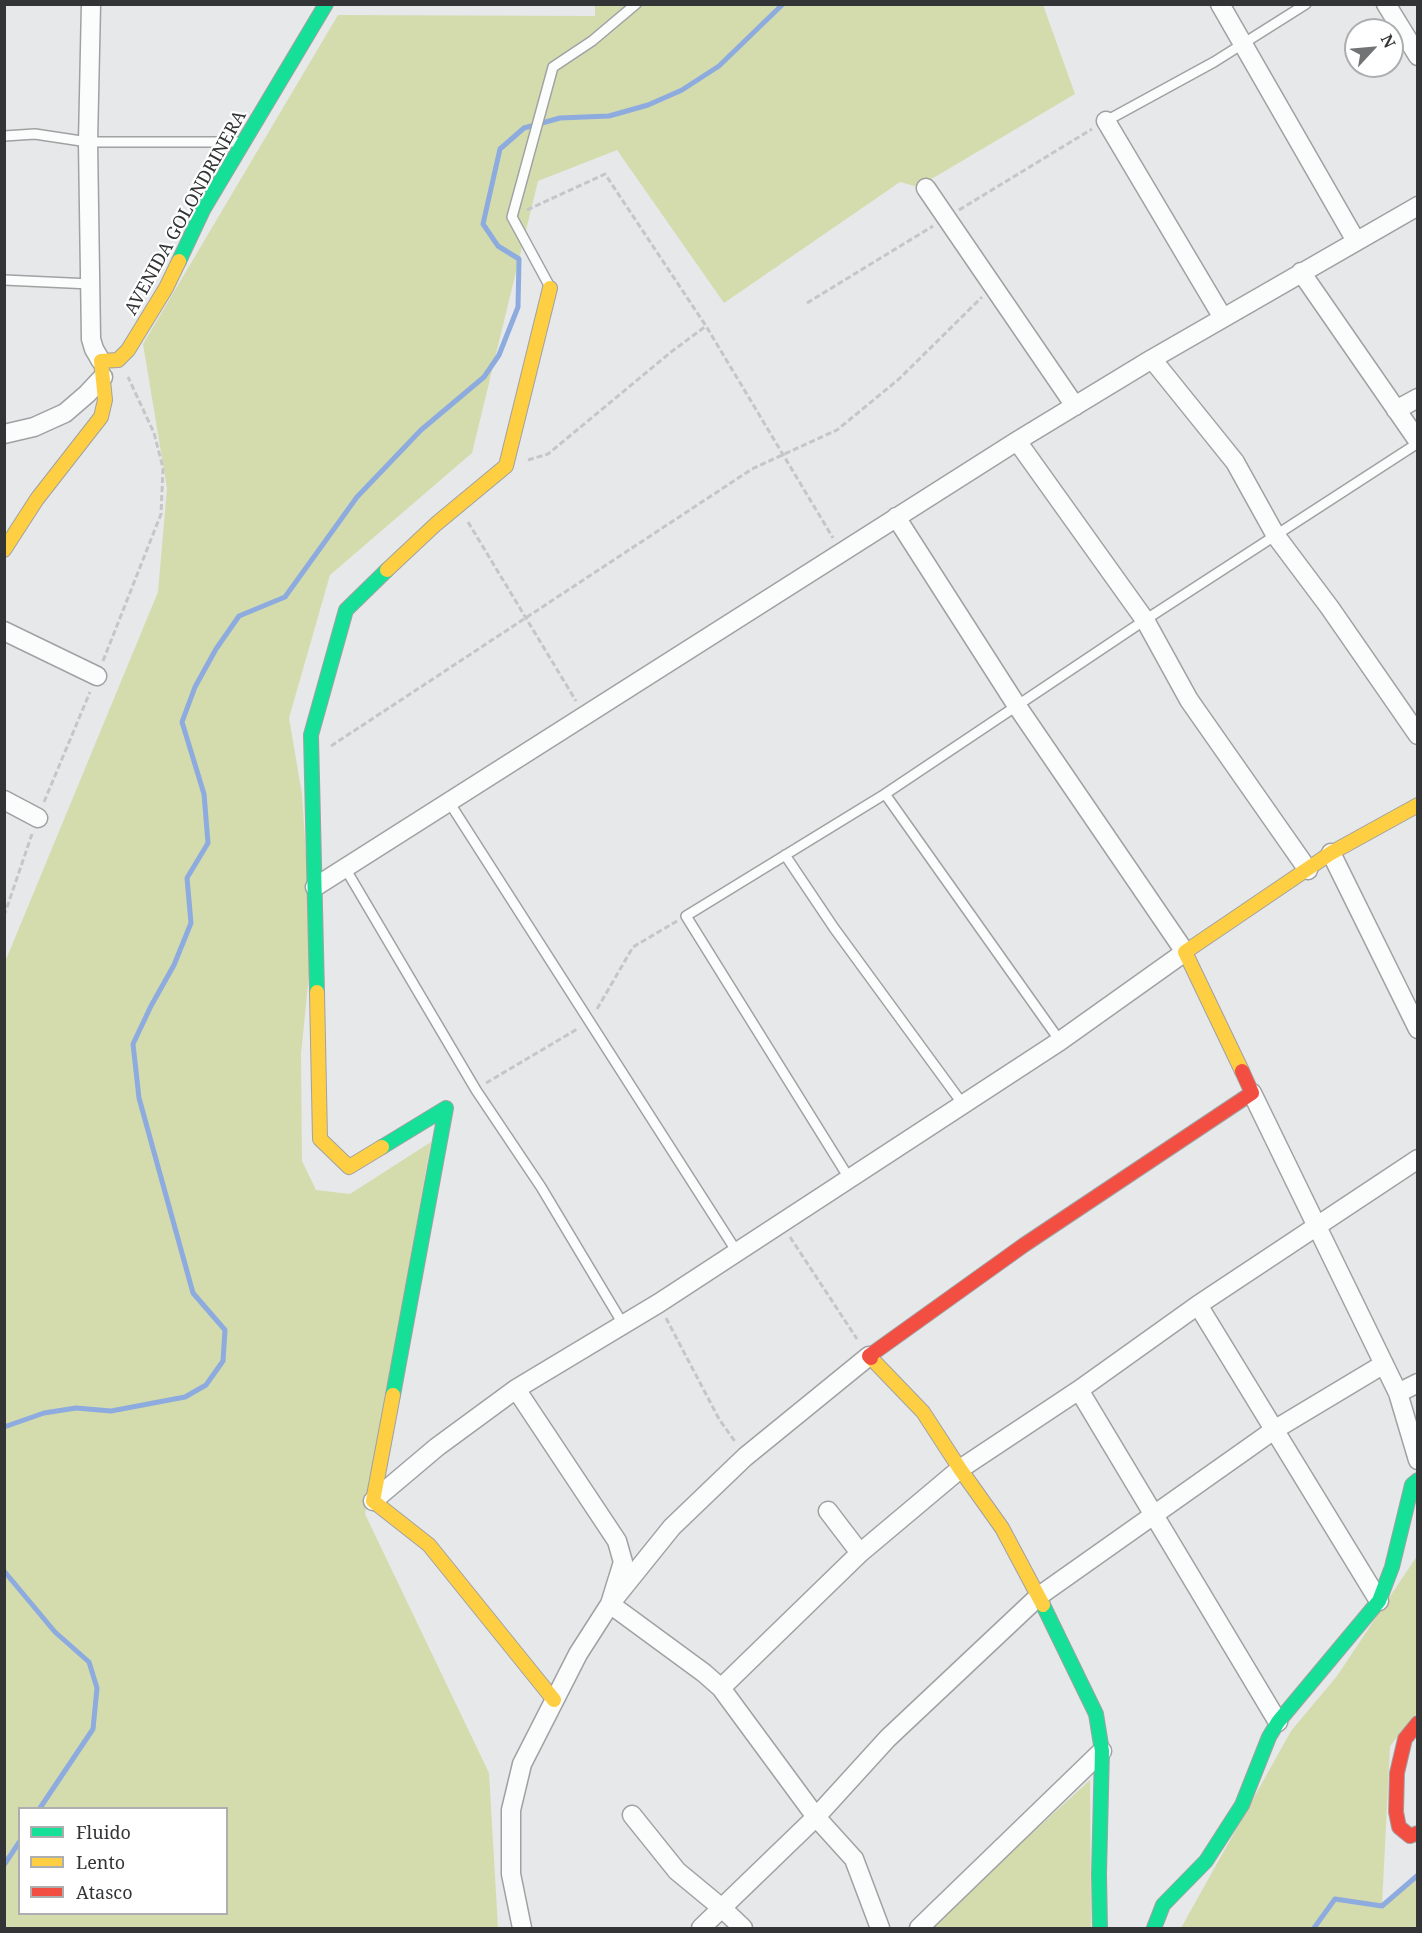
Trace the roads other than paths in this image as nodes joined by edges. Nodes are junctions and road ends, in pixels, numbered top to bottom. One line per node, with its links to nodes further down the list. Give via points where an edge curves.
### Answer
1 (91, 4): 11 (street)
2 (326, 4): 12 (street, AVENIDA GOLONDRINERA)
3 (636, 4): 19 (lane, via 553,67 512,217)
4 (1220, 4): 7 (street)
5 (1306, 4): 7 (lane)
6 (1386, 4): 8 (street)
7 (1242, 44): 9 (lane); 15 (street)
8 (1418, 56)
9 (1106, 121): 20 (street)
10 (4, 136): 11 (lane, via 35,134)
11 (88, 142): 12 (lane); 18 (street)
12 (245, 142): 22 (street, AVENIDA GOLONDRINERA, via 129,350)
13 (927, 188): 24 (street)
14 (1418, 206): 15 (street)
15 (1356, 241): 16 (street)
16 (1301, 272): 20 (street); 25 (street)
17 (4, 280): 18 (lane)
18 (91, 284): 22 (street, via 91,339 94,350)
19 (550, 288): 46 (street, via 506,466 435,524 346,610 311,735)
20 (1223, 318): 21 (street)
21 (1152, 359): 24 (street); 30 (street, via 1235,462)
22 (107, 366): 26 (street, via 87,394 65,413 34,427); 31 (street, via 101,417 37,499)
23 (1418, 398): 25 (street)
24 (1075, 406): 27 (street)
25 (1396, 410): 28 (street)
26 (4, 434)
27 (1017, 441): 29 (street); 32 (street)
28 (1418, 442): 30 (lane)
29 (896, 518): 35 (street); 39 (street)
30 (1276, 536): 32 (lane); 36 (street)
31 (4, 550)
32 (1144, 620): 35 (lane); 45 (street, via 1189,700)
33 (4, 631): 34 (street)
34 (97, 676)
35 (1017, 706): 37 (lane); 47 (street)
36 (1418, 735)
37 (885, 794): 43 (lane); 49 (lane)
38 (4, 800): 41 (street)
39 (449, 802): 44 (street); 55 (lane)
40 (1418, 805): 42 (street)
41 (38, 818)
42 (1332, 853): 45 (street); 48 (street)
43 (785, 855): 51 (lane); 53 (lane, via 686,915)
44 (345, 868): 46 (street); 57 (lane, via 476,1090 541,1187)
45 (1308, 870): 47 (street)
46 (315, 887): 68 (street, via 321,1139 349,1167 446,1108)
47 (1185, 952): 49 (street); 50 (street)
48 (1418, 1029)
49 (1060, 1041): 51 (street)
50 (1252, 1094): 54 (street); 58 (street, via 1024,1245)
51 (962, 1103): 53 (street)
52 (1418, 1159): 54 (street)
53 (849, 1178): 55 (street)
54 (1317, 1224): 56 (street); 59 (street)
55 (737, 1252): 57 (street)
56 (1198, 1305): 62 (street); 64 (street)
57 (623, 1324): 61 (street)
58 (869, 1356): 66 (street, via 923,1412); 74 (street, via 745,1457 672,1527)
59 (1384, 1364): 63 (street); 64 (street)
60 (1418, 1383): 63 (street)
61 (516, 1389): 68 (street, via 437,1447); 74 (street, via 617,1541 623,1562)
62 (1079, 1390): 66 (street); 70 (street)
63 (1398, 1393): 65 (street)
64 (1274, 1430): 70 (street); 73 (street)
65 (1418, 1460)
66 (960, 1469): 71 (street); 72 (street, via 1002,1528)
67 (1418, 1480): 73 (street, via 1412,1485 1392,1568)
68 (373, 1501): 76 (street, via 429,1545)
69 (828, 1511): 71 (street)
70 (1154, 1514): 72 (street); 77 (street)
71 (860, 1553): 75 (street)
72 (1039, 1596): 79 (street, via 1096,1714); 81 (street, via 888,1738)
73 (1379, 1601): 77 (street)
74 (610, 1604): 75 (street); 76 (street)
75 (721, 1688): 81 (street)
76 (554, 1701): 84 (street, via 522,1764 511,1810 511,1874)
77 (1278, 1722): 90 (street, via 1242,1805 1206,1861 1164,1905)
78 (1418, 1723): 82 (street, via 1405,1739 1397,1773 1396,1812 1399,1827 1410,1836)
79 (1102, 1750): 88 (street); 89 (street)
80 (632, 1815): 83 (street, via 677,1871)
81 (816, 1817): 83 (street); 87 (street, via 854,1859)
82 (1418, 1833)
83 (723, 1909): 85 (street); 86 (street)
84 (524, 1927)
85 (701, 1929)
86 (743, 1929)
87 (880, 1929)
88 (919, 1929)
89 (1100, 1929)
90 (1154, 1929)

